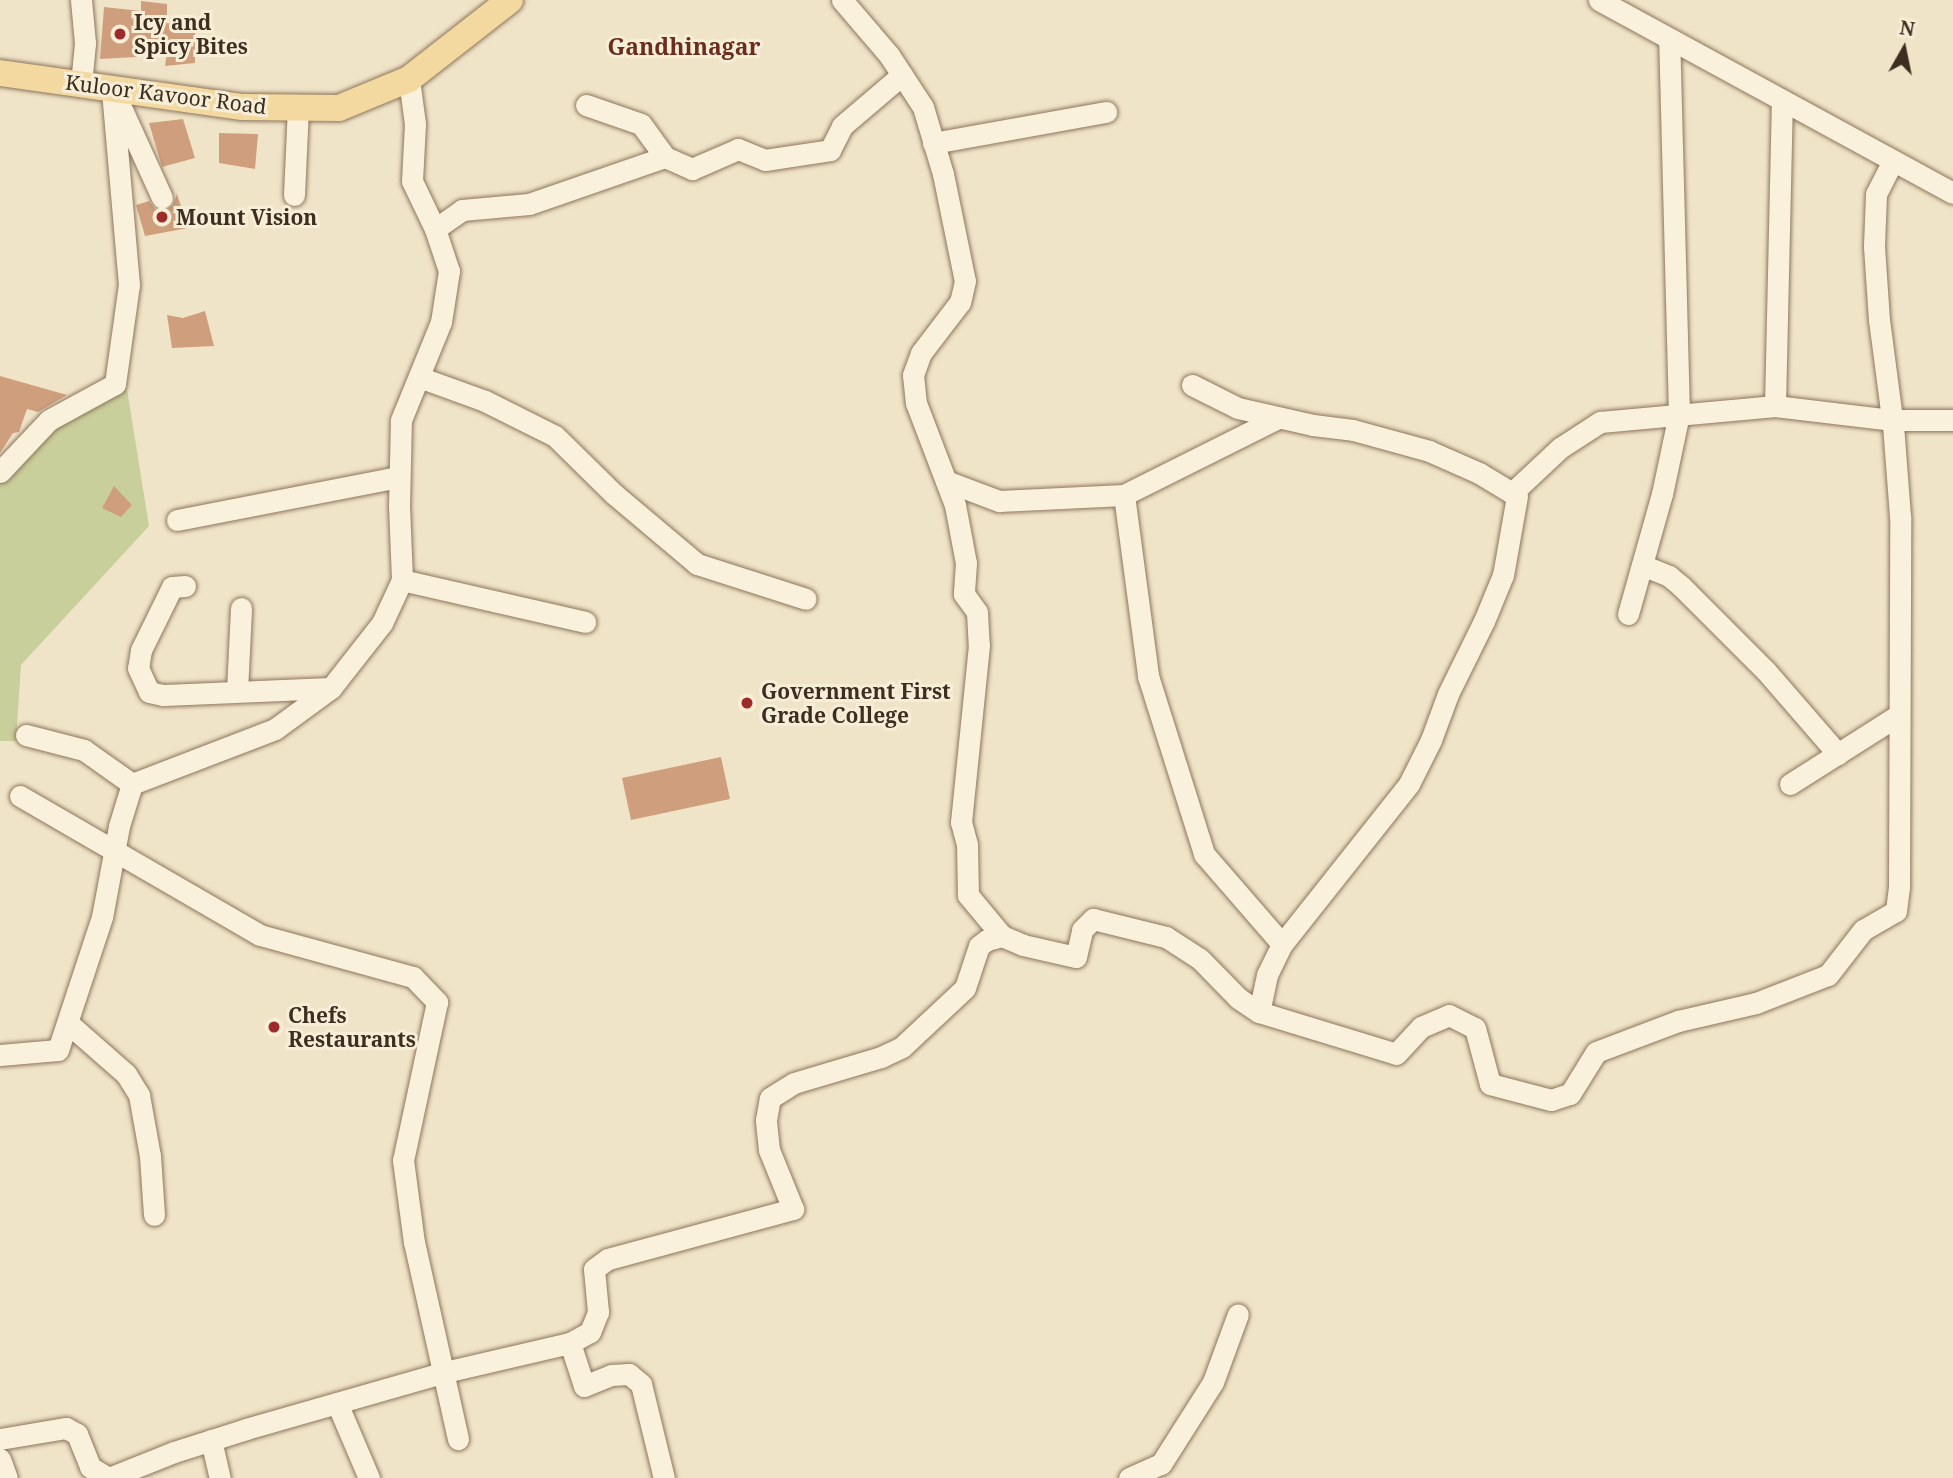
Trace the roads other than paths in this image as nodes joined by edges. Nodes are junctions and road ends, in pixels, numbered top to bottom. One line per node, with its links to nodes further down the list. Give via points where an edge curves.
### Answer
1 (81, 0): 9 (street, via 85,43)
2 (510, 0): 8 (main road, Kuloor Kavoor Road)
3 (842, 0): 7 (street)
4 (1599, 0): 5 (street)
5 (1669, 39): 11 (street); 25 (street)
6 (0, 73): 9 (main road, Kuloor Kavoor Road)
7 (902, 75): 15 (street, via 923,107); 16 (street, via 842,126 830,150 765,160 738,149 692,169)
8 (409, 79): 13 (main road, Kuloor Kavoor Road, via 339,108); 21 (street, via 415,124 412,181)
9 (81, 84): 10 (main road, Kuloor Kavoor Road)
10 (112, 89): 13 (main road, Kuloor Kavoor Road, via 243,107); 20 (street); 29 (street, via 129,285 116,384 49,420)
11 (1782, 101): 17 (street); 24 (street)
12 (586, 105): 16 (street, via 642,124)
13 (298, 108): 19 (street)
14 (1106, 111): 15 (street)
15 (933, 143): 31 (street, via 965,281 960,302 921,353 913,375 916,403)
16 (665, 157): 21 (street, via 529,204 462,210)
17 (1893, 162): 18 (street); 28 (street, via 1876,194 1874,246)
18 (1953, 193)
19 (294, 195)
20 (162, 198)
21 (435, 229): 22 (street, via 450,271 441,322)
22 (419, 377): 30 (street, via 401,420); 38 (street, via 485,401 555,436 614,494 697,564)
23 (1192, 385): 26 (street, via 1238,408)
24 (1775, 405): 25 (street); 28 (street)
25 (1679, 414): 32 (street, via 1600,422 1560,448); 35 (street)
26 (1278, 418): 32 (street, via 1353,430 1429,451); 33 (street)
27 (1953, 419): 28 (street)
28 (1893, 420): 44 (street, via 1900,516)
29 (0, 472)
30 (400, 477): 34 (street); 36 (street)
31 (946, 481): 33 (street, via 999,501); 51 (street, via 966,563 964,594 976,612 979,645 961,822 967,845 968,895)
32 (1513, 493): 52 (street, via 1517,496 1516,513 1503,575 1432,740 1409,784)
33 (1124, 495): 52 (street, via 1148,676 1204,854)
34 (177, 520)
35 (1642, 565): 40 (street); 46 (street, via 1681,586 1766,671)
36 (402, 580): 41 (street); 42 (street, via 382,623)
37 (185, 586): 43 (street, via 172,587 145,638 138,668 143,682 149,692 163,695)
38 (806, 599)
39 (241, 608): 43 (street)
40 (1628, 614)
41 (584, 622)
42 (331, 688): 43 (street); 48 (street, via 275,729)
43 (237, 691)
44 (1897, 716): 46 (street); 53 (street, via 1896,911 1863,930 1828,975 1756,1003 1678,1021 1596,1052 1570,1094 1551,1100 1490,1084 1475,1028 1449,1016 1421,1027 1396,1054)
45 (26, 735): 48 (street, via 84,750)
46 (1838, 754): 47 (street)
47 (1790, 783)
48 (132, 784): 50 (street)
49 (20, 796): 50 (street)
50 (115, 850): 54 (street, via 102,917); 59 (street, via 260,935 413,977 437,1002 403,1160 414,1242)
51 (1002, 936): 53 (street, via 1076,957 1082,930 1094,919 1166,937 1200,959 1238,998); 58 (street, via 979,946 965,988 902,1047 794,1083 770,1098 766,1120 769,1150 793,1209 608,1259 594,1269 598,1312 590,1332)
52 (1282, 944): 53 (street, via 1267,975)
53 (1259, 1012)
54 (69, 1024): 55 (street, via 58,1050); 56 (street, via 126,1074 139,1096 150,1156)
55 (0, 1055)
56 (153, 1215)
57 (1238, 1314): 70 (street, via 1213,1382 1161,1464)
58 (570, 1343): 59 (street); 69 (street, via 584,1386 611,1375 629,1374 640,1384)
59 (445, 1371): 60 (street); 61 (street)
60 (337, 1403): 63 (street); 68 (street)
61 (458, 1438)
62 (0, 1439): 65 (street, via 66,1428 77,1434 90,1467)
63 (211, 1440): 65 (street); 67 (street)
64 (0, 1459): 66 (street)
65 (104, 1477)
66 (7, 1478)
67 (220, 1478)
68 (369, 1478)
69 (664, 1478)
70 (1129, 1478)

